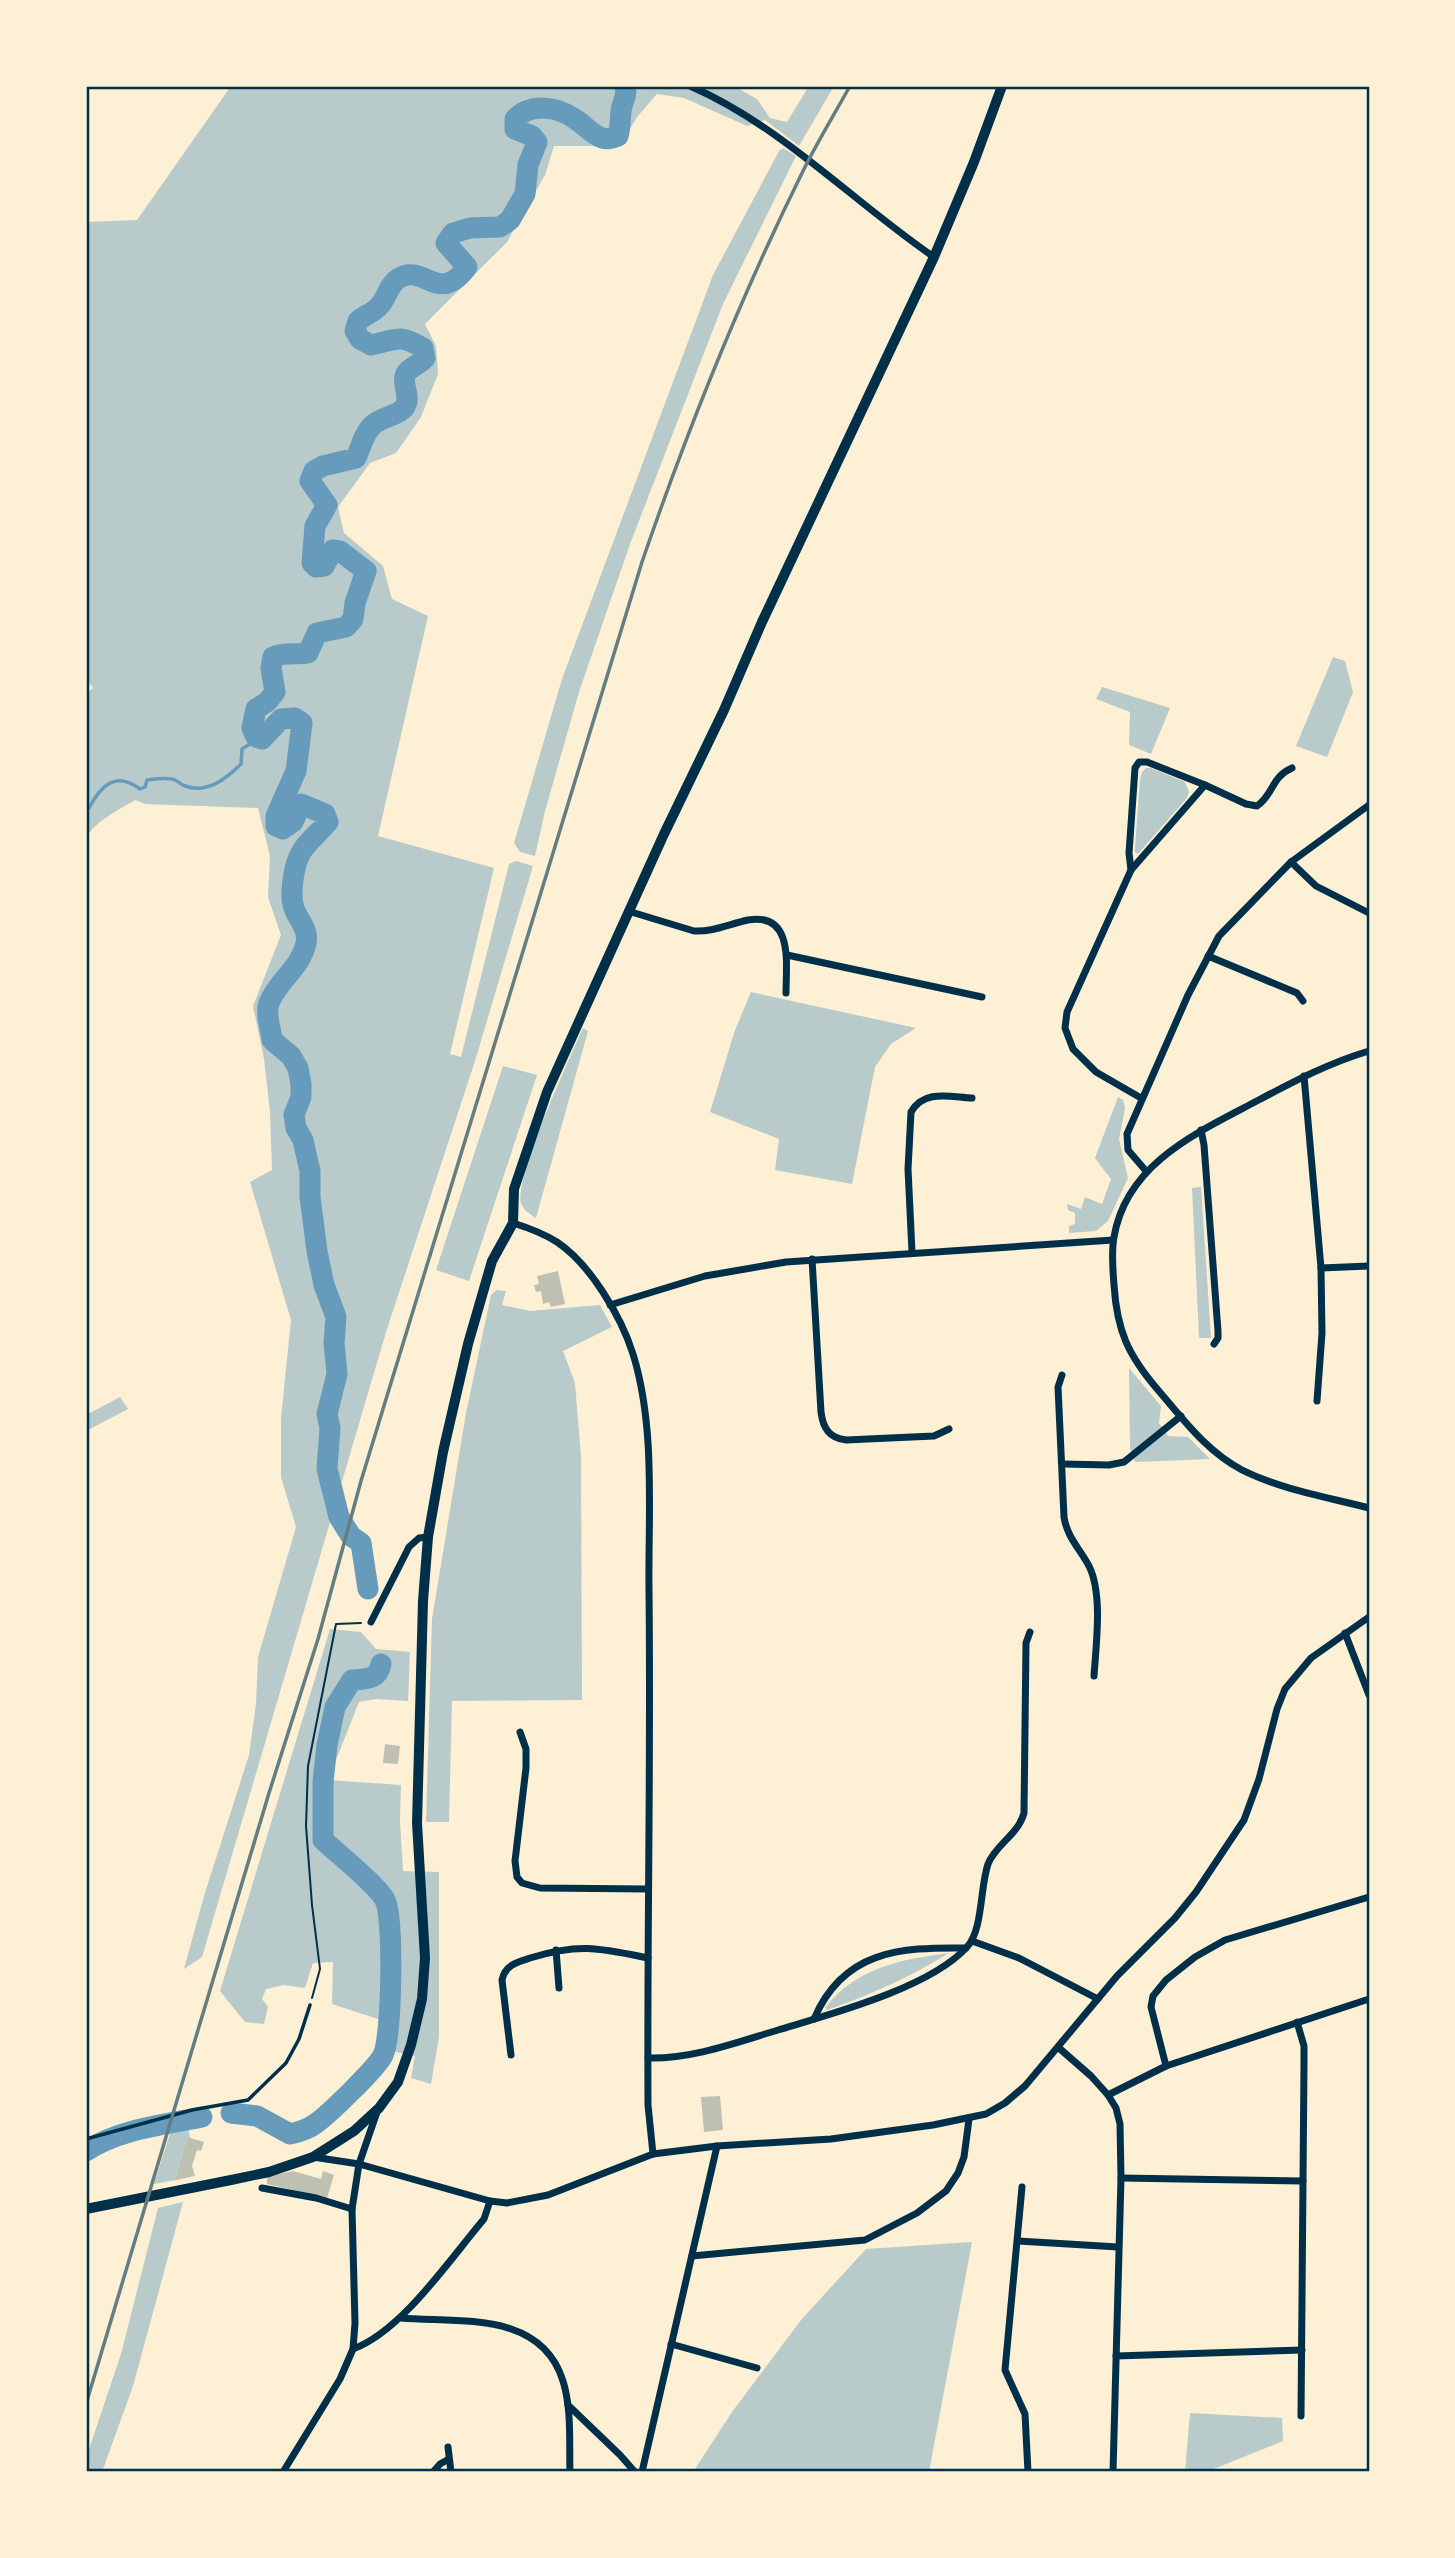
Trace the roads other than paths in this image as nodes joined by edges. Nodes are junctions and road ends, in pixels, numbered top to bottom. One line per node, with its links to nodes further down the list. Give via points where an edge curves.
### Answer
1 (690, 86): 3 (street, via 761,125)
2 (1002, 86): 3 (main road)
3 (934, 257): 9 (main road)
4 (1292, 768): 5 (street, via 1276,778 1257,806)
5 (1205, 785): 8 (street); 8 (street, via 1139,762)
6 (1369, 805): 7 (street)
7 (1291, 862): 10 (street, via 1316,886); 12 (street, via 1226,927)
8 (1130, 870): 19 (street, via 1071,1002 1065,1028 1073,1049 1088,1066)
9 (628, 911): 11 (street, via 703,931 761,920 781,932); 22 (main road, via 547,1092 514,1189)
10 (1369, 912)
11 (787, 955): 13 (street); 14 (street)
12 (1208, 956): 15 (street, via 1297,992); 19 (street)
13 (786, 993)
14 (982, 997)
15 (1303, 1001)
16 (1369, 1051): 17 (street)
17 (1304, 1076): 20 (street); 27 (street)
18 (972, 1098): 24 (street, via 930,1096 915,1104 911,1112)
19 (1141, 1098): 21 (street, via 1126,1142 1132,1157)
20 (1201, 1130): 21 (street); 29 (street, via 1218,1338)
21 (1146, 1171): 23 (street, via 1123,1206)
22 (513, 1223): 28 (street, via 566,1248); 36 (main road, via 492,1261 468,1344)
23 (1113, 1240): 24 (street); 32 (street, via 1123,1339 1138,1365)
24 (912, 1252): 25 (street)
25 (812, 1259): 28 (street, via 705,1276); 33 (street, via 825,1429 846,1440 934,1436)
26 (1369, 1266): 27 (street)
27 (1321, 1268): 31 (street)
28 (610, 1305): 44 (street, via 632,1351 645,1405)
29 (1214, 1344)
30 (1062, 1375): 34 (street, via 1058,1387)
31 (1317, 1401)
32 (1181, 1416): 34 (street, via 1124,1462); 35 (street, via 1213,1451 1241,1469 1286,1487)
33 (949, 1429)
34 (1063, 1464): 41 (street, via 1066,1529 1090,1567 1096,1593)
35 (1369, 1508)
36 (428, 1537): 38 (street, via 408,1547); 61 (main road, via 417,1823 425,1958 422,1999 403,2070)
37 (1369, 1617): 40 (street)
38 (371, 1622)
39 (1030, 1632): 46 (street, via 1024,1813 1021,1824 990,1861)
40 (1345, 1633): 42 (street); 52 (street, via 1311,1658 1285,1689 1253,1799 1231,1841 1175,1918)
41 (1094, 1676)
42 (1369, 1695)
43 (520, 1732): 44 (street, via 526,1768 517,1877 540,1888)
44 (648, 1889): 49 (street)
45 (1369, 1897): 59 (street, via 1225,1940 1166,1980 1153,1996 1151,2007)
46 (972, 1941): 47 (street); 52 (street, via 1020,1958)
47 (966, 1948): 54 (street, via 905,1986); 54 (street, via 936,1947 863,1962 827,1992)
48 (556, 1950): 49 (street, via 597,1948); 50 (street); 57 (street, via 515,1963 504,1972)
49 (648, 1958): 58 (street)
50 (559, 1988)
51 (1369, 1999): 55 (street)
52 (1098, 2000): 56 (street)
53 (310, 2006): 63 (lane, via 286,2063 248,2099)
54 (814, 2020): 58 (street, via 705,2052)
55 (1297, 2022): 59 (street); 69 (street, via 1304,2046)
56 (1059, 2048): 60 (street); 62 (street, via 1005,2103)
57 (511, 2055)
58 (648, 2058): 65 (street)
59 (1166, 2066): 60 (street)
60 (1108, 2095): 68 (street, via 1120,2124)
61 (379, 2108): 66 (main road, via 354,2131); 67 (street)
62 (969, 2119): 64 (street, via 866,2135); 77 (street, via 964,2157 946,2191 917,2213 865,2240)
63 (86, 2139)
64 (717, 2146): 65 (street); 77 (street)
65 (653, 2154): 72 (street, via 548,2195 506,2203)
66 (313, 2157): 67 (street); 73 (main road, via 270,2172)
67 (359, 2164): 72 (street); 74 (street)
68 (1121, 2178): 69 (street); 76 (street)
69 (1303, 2181): 81 (street)
70 (1022, 2187): 75 (street)
71 (262, 2188): 74 (street)
72 (490, 2201): 78 (street, via 484,2219)
73 (86, 2209)
74 (352, 2209): 80 (street)
75 (1018, 2241): 76 (street); 94 (street, via 1005,2370 1025,2414)
76 (1118, 2247): 82 (street)
77 (692, 2256): 79 (street)
78 (401, 2318): 80 (street); 84 (street, via 491,2323 527,2335 559,2370)
79 (671, 2344): 83 (street); 93 (street)
80 (354, 2349): 88 (street, via 341,2379)
81 (1302, 2350): 82 (street); 85 (street)
82 (1116, 2356): 95 (street)
83 (757, 2368)
84 (568, 2405): 91 (street); 92 (street)
85 (1301, 2416)
86 (447, 2447): 87 (street)
87 (449, 2459): 89 (street); 90 (street)
88 (284, 2472)
89 (433, 2472)
90 (450, 2472)
91 (570, 2472)
92 (635, 2472)
93 (642, 2472)
94 (1028, 2472)
95 (1113, 2472)

